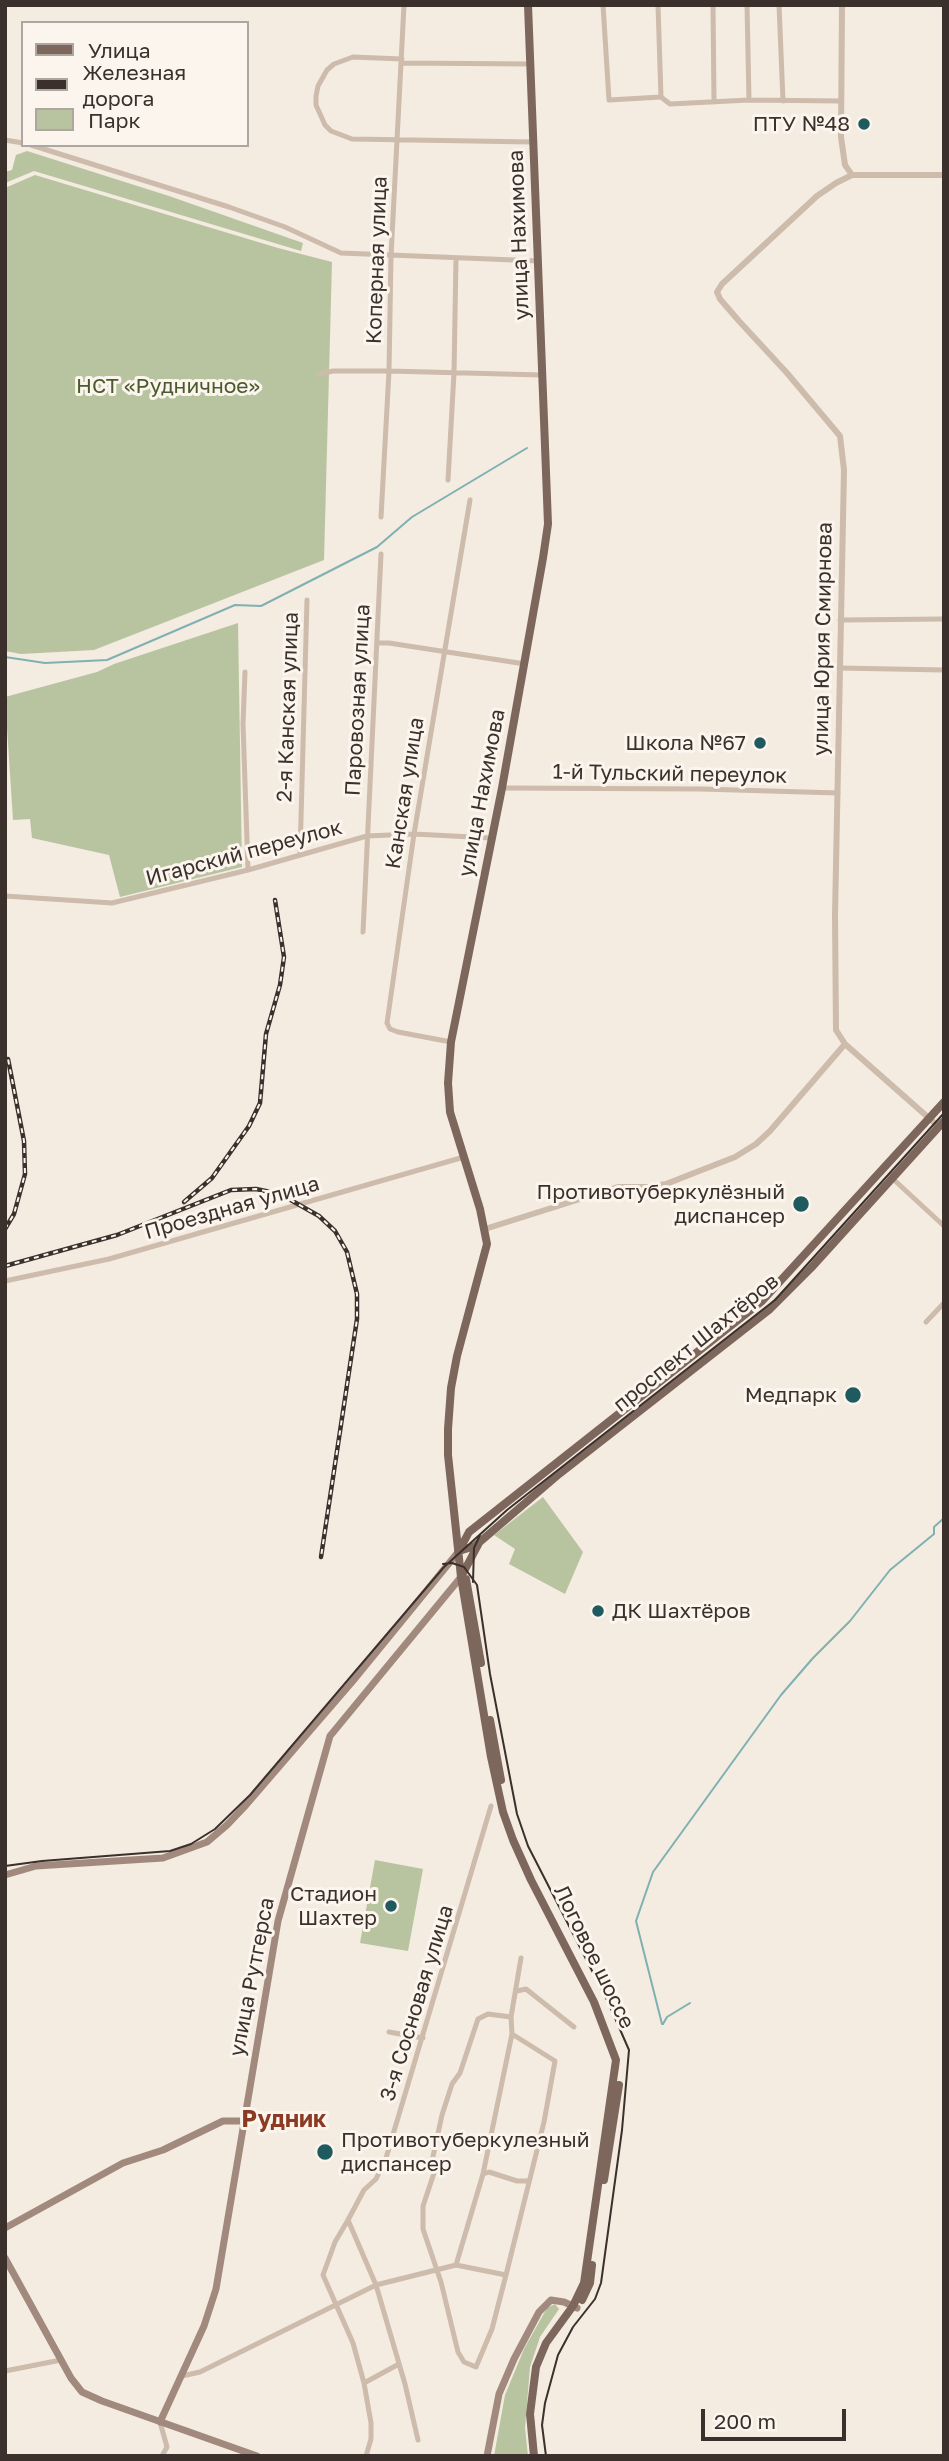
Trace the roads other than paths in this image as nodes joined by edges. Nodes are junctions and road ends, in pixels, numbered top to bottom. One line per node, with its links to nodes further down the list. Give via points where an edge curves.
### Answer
1 (404, 5): 9 (street, Коперная улица)
2 (528, 5): 10 (main road, улица Нахимова)
3 (603, 5): 11 (street, via 609,100)
4 (658, 5): 11 (street)
5 (713, 5): 15 (street)
6 (747, 5): 12 (street)
7 (779, 5): 13 (street)
8 (842, 5): 14 (street)
9 (402, 61): 10 (street); 16 (street, Коперная улица); 16 (street, via 353,57 334,64 316,96 319,113 331,131 352,139)
10 (530, 64): 17 (main road, улица Нахимова)
11 (661, 97): 15 (street, via 670,104)
12 (749, 100): 13 (street); 15 (street)
13 (783, 101): 14 (street)
14 (841, 101): 19 (street, via 843,158)
15 (714, 102)
16 (397, 141): 17 (street); 21 (street, Коперная улица)
17 (533, 142): 23 (main road, улица Нахимова)
18 (37, 147): 21 (street, via 229,207 341,253)
19 (852, 175): 20 (street); 33 (street, улица Юрия Смирнова, via 817,196 718,290 720,299 840,436 844,470)
20 (944, 175)
21 (391, 256): 22 (street); 24 (street, Коперная улица)
22 (456, 258): 23 (street); 25 (street)
23 (539, 261): 27 (main road, улица Нахимова)
24 (389, 371): 25 (street); 26 (street); 30 (street, Коперная улица)
25 (454, 373): 27 (street); 28 (street)
26 (319, 374)
27 (542, 375): 37 (main road, улица Нахимова, via 548,524)
28 (448, 480)
29 (470, 500): 36 (street, Канская улица)
30 (381, 517)
31 (380, 554): 35 (street, Паровозная улица)
32 (307, 600): 46 (street, 2-я Канская улица)
33 (840, 620): 34 (street); 38 (street, улица Юрия Смирнова)
34 (944, 620)
35 (377, 643): 36 (street); 44 (street, Паровозная улица)
36 (444, 652): 37 (street); 43 (street, Канская улица)
37 (525, 664): 41 (main road, улица Нахимова)
38 (839, 668): 39 (street); 42 (street, улица Юрия Смирнова)
39 (944, 670)
40 (245, 672): 47 (street)
41 (502, 788): 42 (street, 1-й Тульский переулок); 45 (main road, улица Нахимова)
42 (838, 793): 51 (street, улица Юрия Смирнова, via 838,1034)
43 (414, 834): 44 (street, Игарский переулок); 45 (street, Игарский переулок); 50 (street, Канская улица, via 387,1023 398,1032)
44 (367, 836): 46 (street, Игарский переулок); 49 (street, Паровозная улица)
45 (491, 838): 50 (main road, улица Нахимова)
46 (300, 855): 47 (street, Игарский переулок)
47 (248, 870): 48 (street, Игарский переулок, via 112,903)
48 (5, 896)
49 (363, 932)
50 (452, 1042): 55 (main road, улица Нахимова, via 449,1100)
51 (845, 1044): 53 (street); 58 (street, via 770,1131 735,1157 666,1184 618,1187)
52 (944, 1102): 53 (main road, проспект Шахтёров)
53 (929, 1118): 54 (street); 63 (main road, проспект Шахтёров, via 762,1301 469,1532)
54 (941, 1124): 56 (main road, проспект Шахтёров)
55 (464, 1157): 58 (main road, улица Нахимова); 59 (street, Проездная улица, via 109,1259)
56 (892, 1178): 57 (street); 62 (main road, проспект Шахтёров, via 770,1309)
57 (944, 1226)
58 (485, 1229): 63 (main road, улица Нахимова, via 487,1244 457,1356 449,1408 448,1455)
59 (5, 1280)
60 (944, 1303): 61 (street)
61 (926, 1322)
62 (481, 1541): 63 (main road); 64 (main road, проспект Шахтёров)
63 (459, 1552): 64 (main road, улица Нахимова); 65 (main road)
64 (463, 1575): 66 (main road, улица Рутгерса); 87 (main road, Логовое шоссе, via 513,1825 598,2000 621,2059 590,2283)
65 (318, 1721): 66 (main road); 68 (main road, via 246,1805 206,1842 163,1858 36,1866)
66 (334, 1729): 76 (main road, улица Рутгерса, via 278,1921)
67 (491, 1806): 75 (street, 3-я Сосновая улица)
68 (5, 1875)
69 (522, 1958): 70 (street)
70 (517, 1991): 71 (street); 72 (street, via 526,1989)
71 (511, 2017): 74 (street); 83 (street, via 488,2014 478,2018 442,2115 432,2161 434,2173 423,2206 423,2229)
72 (574, 2027)
73 (389, 2032): 75 (street)
74 (512, 2034): 77 (street); 78 (street, via 555,2061)
75 (423, 2038): 79 (street, 3-я Сосновая улица, via 386,2158)
76 (244, 2121): 80 (main road, via 223,2121 163,2150 123,2163); 91 (main road, улица Рутгерса, via 216,2288)
77 (483, 2174): 78 (street); 82 (street)
78 (529, 2181): 84 (street)
79 (348, 2220): 85 (street); 86 (street, 3-я Сосновая улица, via 323,2274)
80 (5, 2228)
81 (5, 2258): 88 (main road)
82 (456, 2265): 83 (street); 84 (street)
83 (436, 2269): 84 (street, via 458,2352 464,2362 476,2367 492,2329); 85 (street)
84 (506, 2274)
85 (376, 2285): 86 (street); 89 (street)
86 (336, 2303): 91 (street, via 215,2365); 92 (street, 3-я Сосновая улица)
87 (575, 2307): 100 (main road, via 551,2300 539,2312 499,2395); 101 (main road, Логовое шоссе, via 546,2343 536,2367 530,2414); 102 (main road, Логовое шоссе, via 542,2366 535,2413)
88 (61, 2360): 90 (street); 93 (main road, via 74,2384 87,2395)
89 (399, 2364): 92 (street); 94 (street)
90 (5, 2371)
91 (182, 2376): 93 (main road, улица Рутгерса)
92 (364, 2383): 99 (street, 3-я Сосновая улица, via 371,2423)
93 (160, 2422): 95 (street); 98 (main road)
94 (418, 2440)
95 (167, 2447): 96 (street); 97 (street)
96 (162, 2456)
97 (173, 2456)
98 (257, 2456)
99 (366, 2456)
100 (487, 2456)
101 (534, 2456)
102 (540, 2456)

